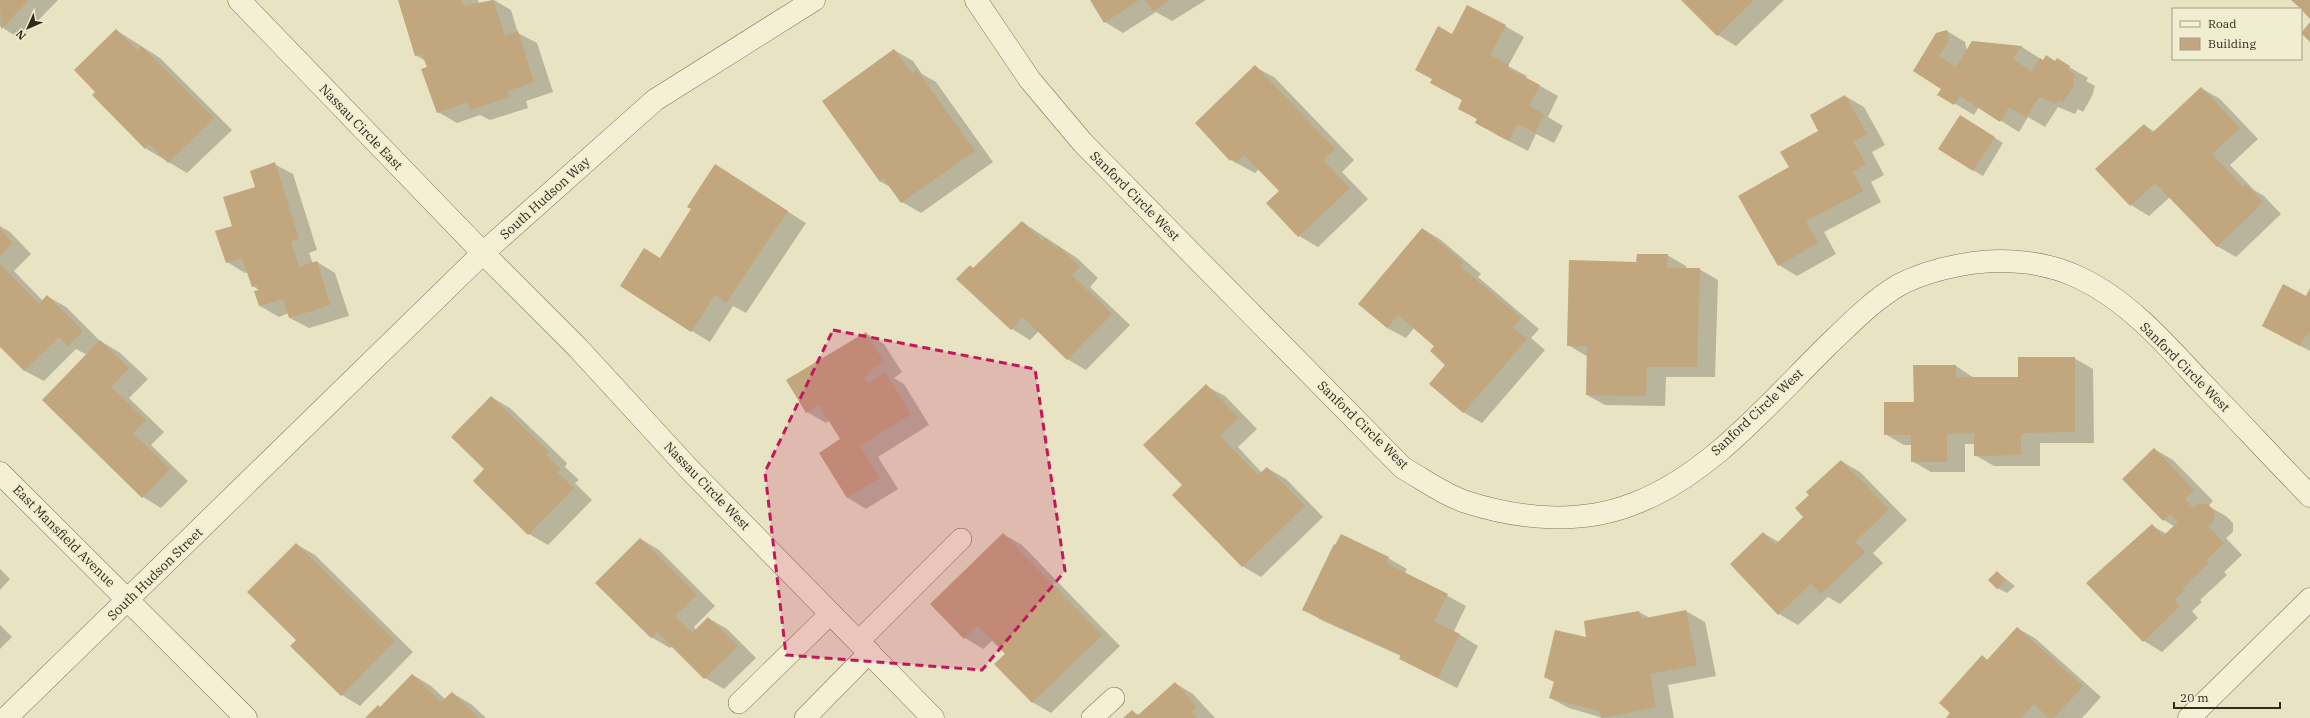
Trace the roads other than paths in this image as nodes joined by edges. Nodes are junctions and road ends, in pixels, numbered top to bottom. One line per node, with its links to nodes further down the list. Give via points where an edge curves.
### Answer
1 (239, 0): 4 (street, Nassau Circle East)
2 (814, 0): 4 (street, South Hudson Way, via 655,100)
3 (976, 0): 7 (street, Sanford Circle West, via 1030,80 1083,143 1403,468 1464,501 1524,516 1553,517 1592,515 1633,504 1674,484 1724,446 1866,308 1897,286 1948,266 1993,260 2017,261 2046,267 2079,277 2106,294 2152,330)
4 (483, 253): 5 (street, South Hudson Way); 11 (street, Nassau Circle West, via 578,348 689,469)
5 (304, 429): 10 (street, South Hudson Street)
6 (0, 473): 10 (street, East Mansfield Avenue)
7 (2310, 496)
8 (961, 539): 12 (lane)
9 (2310, 599): 20 (street)
10 (128, 600): 15 (street, South Hudson Street); 16 (street, East Mansfield Avenue)
11 (831, 613): 12 (street, Nassau Circle West); 14 (lane)
12 (865, 647): 17 (lane); 18 (street, Nassau Circle West)
13 (1114, 698): 19 (lane)
14 (739, 703)
15 (6, 718)
16 (246, 718)
17 (804, 718)
18 (933, 718)
19 (1092, 718)
20 (2189, 718)

